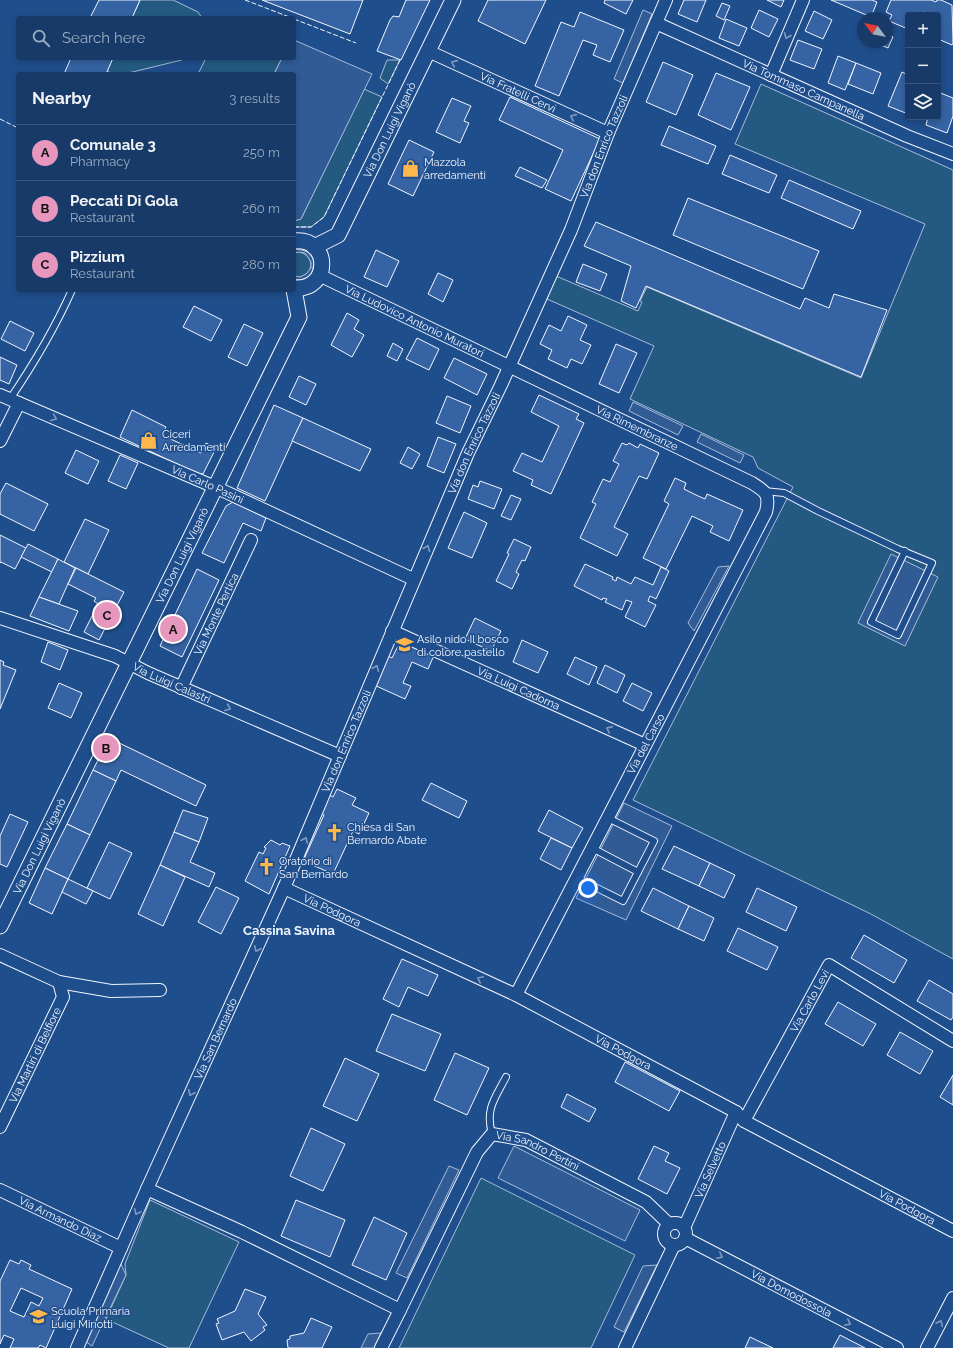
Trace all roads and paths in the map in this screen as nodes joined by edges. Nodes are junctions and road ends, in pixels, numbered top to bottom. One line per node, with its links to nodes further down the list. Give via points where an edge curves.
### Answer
1 (453, 0): 5 (street, Via Don Luigi Viganò)
2 (666, 0): 4 (street, Via don Enrico Tazzoli)
3 (802, 0): 6 (street, one-way to 6)
4 (656, 23): 6 (street, Via Tommaso Campanella); 7 (street, Via don Enrico Tazzoli)
5 (428, 51): 7 (street, Via Fratelli Cervi, one-way to 5); 10 (street, Via Don Luigi Viganò, via 338,235)
6 (771, 76): 8 (street, Via Tommaso Campanella)
7 (608, 133): 15 (street, Via don Enrico Tazzoli, via 571,230)
8 (953, 154)
9 (296, 241): 10 (street, via 306,242)
10 (314, 247): 11 (street, via 322,260)
11 (320, 275): 12 (street, Via Don Luigi Viganò, via 308,286); 15 (street, Via Ludovico Antonio Muratori)
12 (296, 289)
13 (71, 292): 16 (lane, via 32,367)
14 (295, 292): 18 (street, Via Don Luigi Viganò, via 299,317)
15 (509, 366): 19 (street, Via Rimembranze); 22 (street, Via don Enrico Tazzoli, one-way to 15, via 468,452)
16 (9, 399): 17 (street); 18 (street, Via Carlo Pasini, one-way to 18)
17 (0, 441)
18 (215, 487): 22 (street, Via Carlo Pasini); 25 (street, Via Don Luigi Viganò)
19 (764, 491): 21 (lane, via 784,493); 27 (street, Via del Carso, via 769,501 766,512)
20 (251, 540): 26 (street, Via Monte Pertica)
21 (905, 551): 21 (lane, via 932,563 898,635 871,622)
22 (413, 579): 24 (street, Via don Enrico Tazzoli)
23 (0, 618): 25 (street, Via Luigi Calastri)
24 (392, 631): 27 (street, Via Luigi Cadorna, one-way to 24); 28 (street, Via don Enrico Tazzoli, one-way to 24)
25 (129, 663): 26 (street, Via Luigi Calastri); 34 (street, Via Don Luigi Viganò)
26 (181, 688): 28 (street, Via Luigi Calastri, one-way to 28)
27 (645, 744): 29 (street, Via del Carso)
28 (340, 756): 33 (street, Via don Enrico Tazzoli, one-way to 28)
29 (608, 818): 30 (street, Via del Carso); 31 (lane, via 654,841)
30 (592, 848): 31 (lane); 32 (street, Via del Carso)
31 (638, 872): 32 (lane, via 623,901)
32 (577, 878): 38 (street, Via del Carso)
33 (284, 888): 38 (street, Via Podgora, one-way to 33); 45 (street, Via San Bernardo, one-way to 45)
34 (0, 926)
35 (0, 955): 36 (street)
36 (59, 982): 37 (street, via 111,990); 43 (street, Via Martiri di Belfiore, via 63,997)
37 (160, 990)
38 (516, 995): 41 (street, Via Podgora)
39 (953, 1041): 42 (street, Via Carlo Levi, via 829,965)
40 (506, 1077): 44 (lane, via 490,1108 488,1123)
41 (736, 1112): 42 (street, Via Podgora); 49 (street, Via Selvetto)
42 (744, 1121): 48 (street, Via Podgora)
43 (0, 1127)
44 (492, 1134): 47 (street, Via Sandro Pertini, via 526,1140 646,1202); 53 (street, Via Sandro Pertini, via 477,1152)
45 (147, 1189): 51 (street, Via San Bernardo, one-way to 51); 53 (street, via 242,1232)
46 (0, 1190): 51 (street, Via Armando Diaz)
47 (669, 1224): 49 (street, via 676,1223); 50 (street, via 664,1237 668,1243)
48 (953, 1231)
49 (685, 1233): 50 (street, via 681,1244); 57 (street, Via Domodossola, one-way to 57)
50 (674, 1245): 56 (street)
51 (121, 1248): 54 (street, Via San Bernardo)
52 (953, 1298): 58 (street, one-way to 52)
53 (400, 1310): 55 (street)
54 (77, 1348)
55 (382, 1348)
56 (625, 1348)
57 (897, 1348)
58 (927, 1348)

